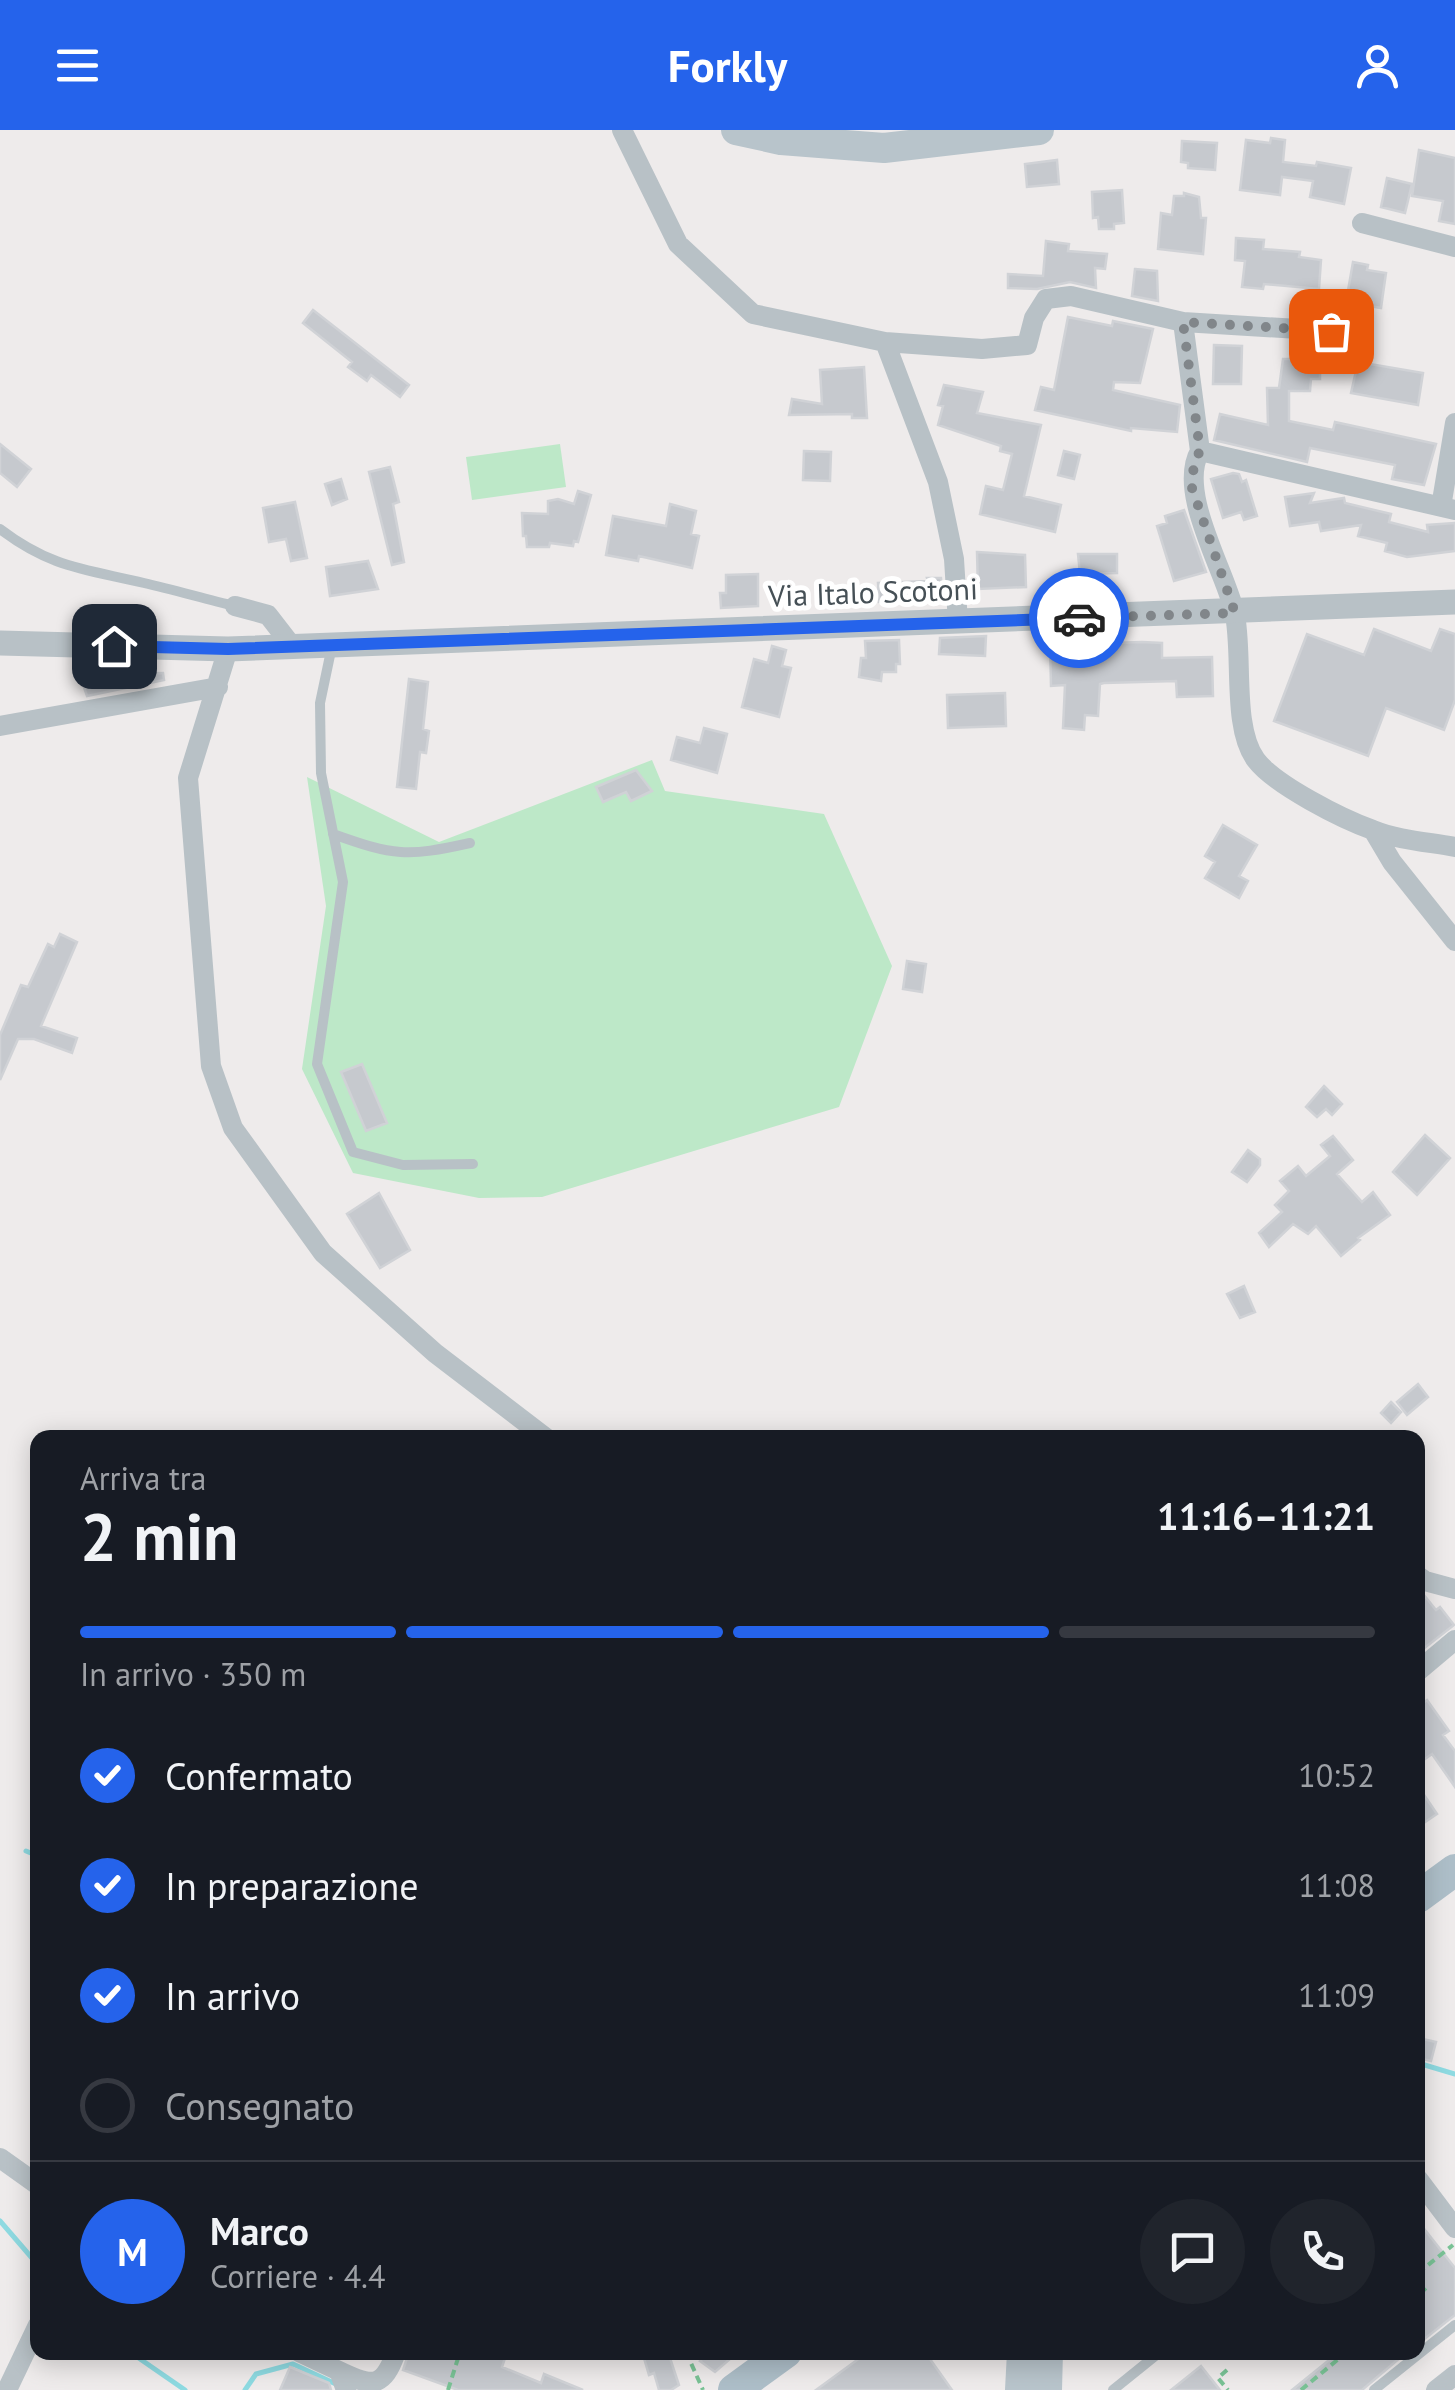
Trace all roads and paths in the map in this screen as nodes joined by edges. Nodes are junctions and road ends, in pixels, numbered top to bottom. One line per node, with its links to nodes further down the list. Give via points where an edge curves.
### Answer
1 (622, 130): 9 (street, via 678,244 753,314)
2 (736, 130): 4 (main road)
3 (1025, 131): 4 (main road, via 884,148)
4 (783, 135)
5 (1362, 223): 6 (street)
6 (1455, 247)
7 (1183, 322): 8 (street); 9 (street, via 1071,296 1046,300 1027,345); 11 (street)
8 (1331, 331)
9 (885, 342): 17 (street, via 938,482 954,559)
10 (1455, 423): 12 (street)
11 (1200, 451): 12 (street); 16 (street, via 1192,488)
12 (1448, 508)
13 (0, 529): 15 (lane, via 70,567)
14 (1455, 602): 16 (street, Via Italo Scotoni)
15 (235, 606): 20 (street, via 268,615)
16 (1235, 613): 17 (street, Via Italo Scotoni); 24 (street, via 1242,721 1254,758 1282,784)
17 (958, 623): 19 (street, Via Italo Scotoni)
18 (0, 643): 21 (street, Via Italo Scotoni)
19 (332, 645): 20 (street, Via Italo Scotoni); 25 (lane, via 320,704 321,774)
20 (292, 646): 21 (street, Via Italo Scotoni)
21 (228, 649): 22 (street)
22 (218, 687): 23 (street); 30 (street, via 188,778 211,1066 233,1128 323,1252 435,1354)
23 (0, 726)
24 (1373, 830): 27 (street); 28 (street)
25 (334, 834): 26 (lane, via 401,853); 29 (lane, via 343,882 317,1064 353,1152 403,1165)
26 (470, 843)
27 (1455, 848)
28 (1455, 940)
29 (473, 1164)
30 (535, 1430)
31 (1425, 1582): 32 (street)
32 (1455, 1589)
33 (1455, 1640): 34 (street)
34 (1425, 1666)
35 (1455, 1870): 36 (main road)
36 (1425, 1892)
37 (0, 2158): 38 (street)
38 (30, 2179)
39 (1425, 2189): 40 (street)
40 (1455, 2228)
41 (1455, 2244): 42 (path)
42 (1425, 2269)
43 (1455, 2326): 45 (lane)
44 (30, 2341): 59 (street)
45 (1425, 2350)
46 (311, 2360): 58 (street)
47 (393, 2360): 58 (street, via 378,2381)
48 (457, 2360): 60 (path)
49 (690, 2360): 61 (path)
50 (775, 2360): 62 (main road)
51 (1022, 2360): 63 (main road)
52 (1048, 2360): 64 (main road)
53 (1150, 2360): 65 (lane)
54 (1337, 2360): 67 (path)
55 (1412, 2360): 68 (lane)
56 (1227, 2370): 66 (path, via 1218,2378)
57 (1455, 2375): 69 (street)
58 (343, 2381)
59 (7, 2390)
60 (448, 2390)
61 (703, 2390)
62 (734, 2390)
63 (1020, 2390)
64 (1047, 2390)
65 (1113, 2390)
66 (1228, 2390)
67 (1301, 2390)
68 (1374, 2390)
69 (1436, 2390)

